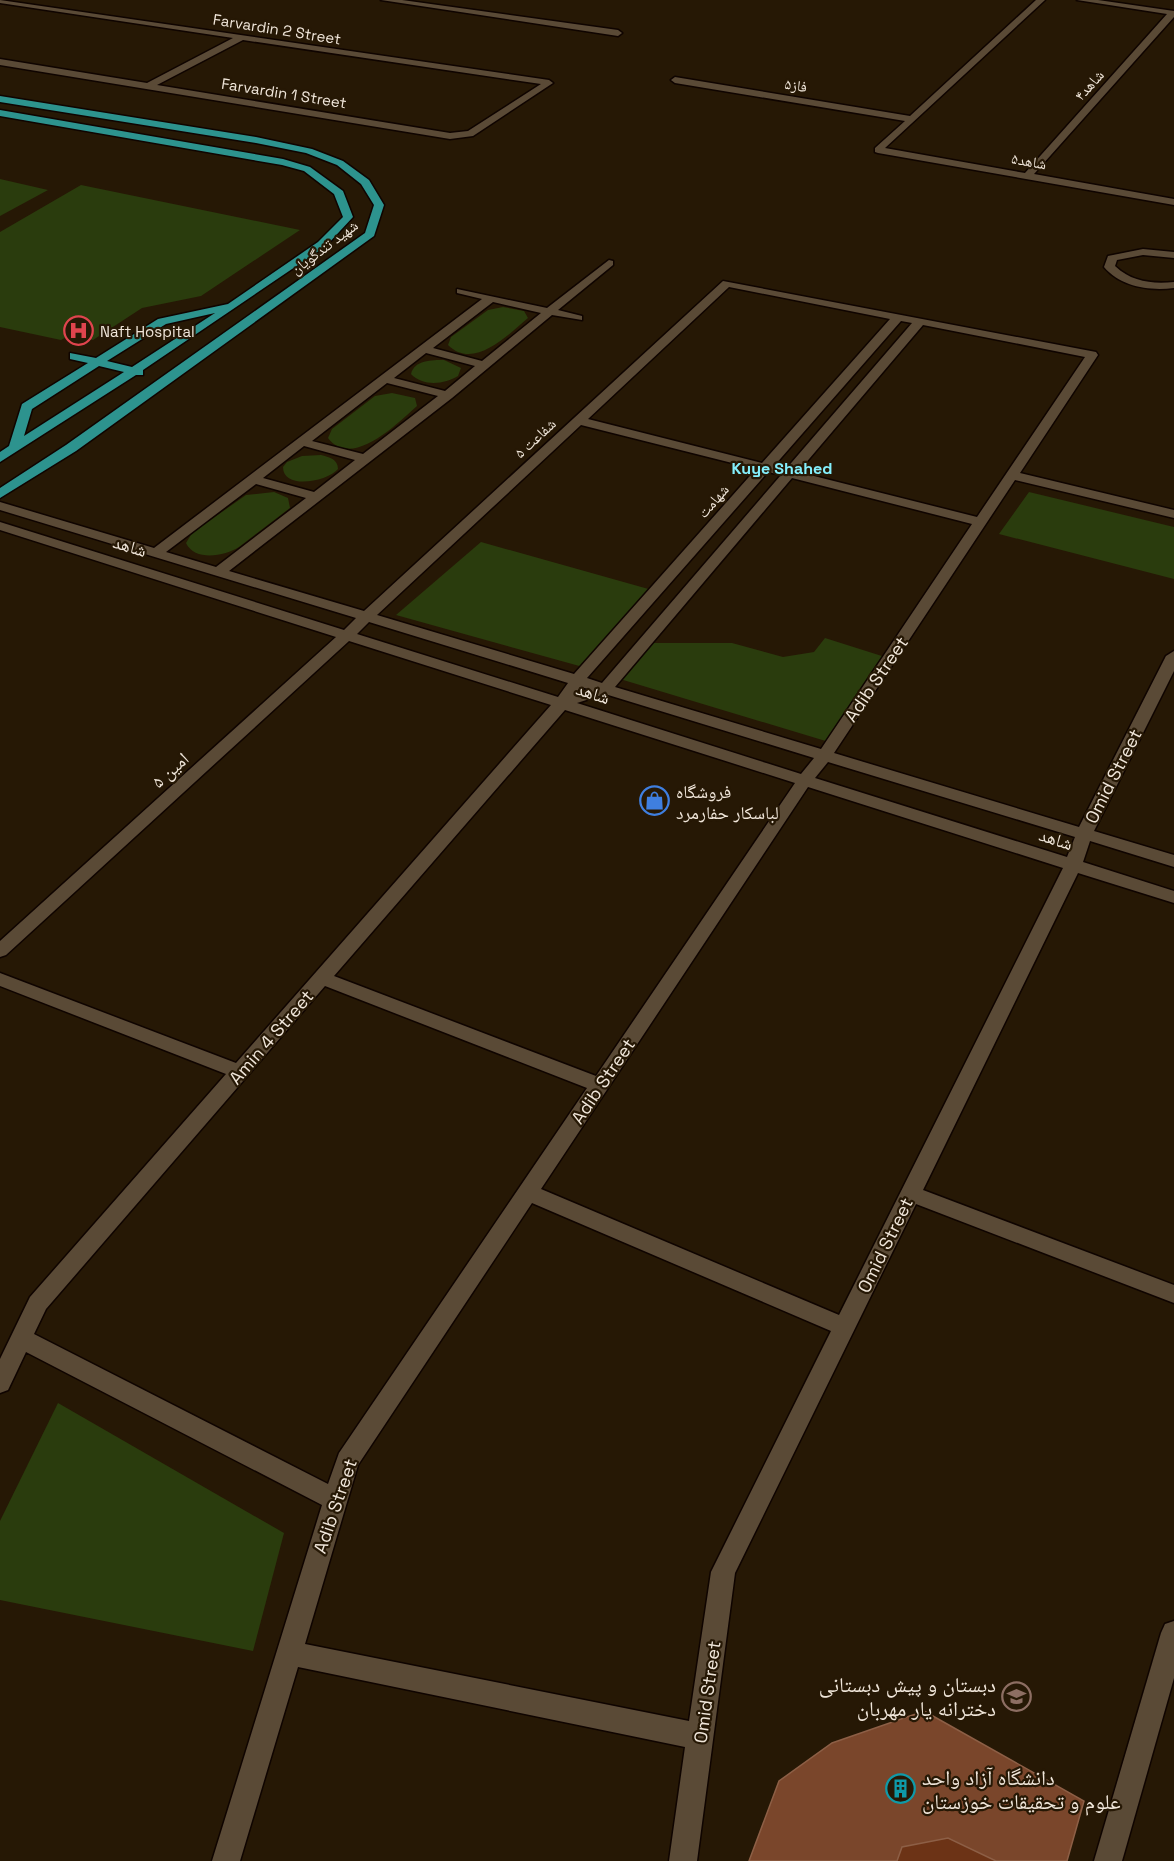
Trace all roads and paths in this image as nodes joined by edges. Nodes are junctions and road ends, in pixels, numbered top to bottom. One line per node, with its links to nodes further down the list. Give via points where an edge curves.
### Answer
1 (30, 0): 6 (street)
2 (385, 0): 8 (street)
3 (1041, 0): 16 (street)
4 (1081, 0): 7 (street)
5 (0, 1): 6 (street, Farvardin 2 Street)
6 (21, 4): 9 (street, Farvardin 2 Street)
7 (1173, 13): 19 (street, شاهد۴)
8 (618, 33)
9 (242, 37): 12 (street, Farvardin 2 Street); 13 (street)
10 (0, 62): 13 (street, Farvardin 1 Street)
11 (675, 80): 16 (street, فاز۵)
12 (549, 83): 13 (street, Farvardin 1 Street, via 470,134 450,136)
13 (149, 86)
14 (0, 99): 17 (main road, شهید تندگویان)
15 (0, 113): 18 (main road, شهید تندگویان)
16 (912, 119): 19 (street, شاهد۵, via 878,150)
17 (309, 151): 18 (main road); 22 (main road, شهید تندگویان, via 340,163 365,182 379,205 370,234)
18 (283, 162): 21 (main road, شهید تندگویان, via 307,169 339,193 348,217)
19 (1028, 176): 20 (street, شاهد۵)
20 (1174, 202)
21 (322, 244): 22 (main road); 28 (main road, شهید تندگویان)
22 (350, 248): 38 (main road, شهید تندگویان)
23 (1174, 255): 25 (street, via 1129,252 1113,258 1109,267 1118,277 1140,284)
24 (609, 263): 29 (street)
25 (1174, 285)
26 (461, 291): 27 (street)
27 (491, 298): 29 (street); 33 (street)
28 (236, 304): 35 (main road, via 162,321); 37 (main road, شهید تندگویان)
29 (550, 311): 31 (street); 36 (street)
30 (898, 317): 32 (street); 41 (street, شفاعت ۵, via 727,283); 46 (street, شهامت)
31 (578, 318)
32 (920, 321): 47 (street); 48 (street, Adib Street, via 1092,355)
33 (424, 349): 36 (street); 39 (street)
34 (74, 357): 35 (main road)
35 (97, 361): 37 (main road); 43 (main road, via 26,407)
36 (485, 365): 40 (street)
37 (134, 370): 38 (main road); 43 (main road, شهید تندگویان)
38 (168, 378): 50 (main road, شهید تندگویان)
39 (385, 379): 40 (street); 42 (street)
40 (448, 395): 45 (street)
41 (578, 420): 46 (street); 58 (street, شفاعت ۵)
42 (302, 442): 45 (street); 49 (street)
43 (15, 448): 44 (main road, شهید تندگویان)
44 (0, 458)
45 (366, 459): 51 (street)
46 (765, 468): 47 (street); 61 (street, شهامت)
47 (790, 473): 54 (street); 62 (street)
48 (1012, 475): 53 (street); 54 (street, Adib Street)
49 (254, 479): 51 (street); 56 (street)
50 (0, 494)
51 (317, 496): 57 (street)
52 (0, 506): 56 (street, شاهد)
53 (1174, 514)
54 (981, 522): 64 (street, Adib Street)
55 (0, 526): 59 (street, شاهد)
56 (156, 553): 57 (street, شاهد)
57 (218, 572): 58 (street, شاهد)
58 (366, 617): 59 (street, امین ۵); 61 (street, شاهد)
59 (347, 635): 63 (street, شاهد); 70 (street, امین ۵)
60 (1174, 656): 66 (street, Omid Street)
61 (577, 680): 62 (street, شاهد); 63 (street, شهامت)
62 (605, 689): 63 (street); 64 (street, شاهد)
63 (562, 704): 65 (street, شاهد); 71 (street, Amin 4 Street)
64 (825, 755): 65 (street, Adib Street); 66 (street, شاهد)
65 (805, 780): 68 (street, شاهد); 74 (street, Adib Street)
66 (1084, 834): 67 (street, شاهد); 68 (street, Omid Street)
67 (1174, 861)
68 (1073, 865): 69 (street, شاهد); 76 (street, Omid Street)
69 (1174, 897)
70 (0, 951)
71 (322, 978): 73 (street, Amin 4 Street); 74 (street)
72 (0, 979): 73 (street)
73 (240, 1072): 79 (street, Amin 4 Street, via 38,1303)
74 (600, 1085): 75 (street, Adib Street)
75 (528, 1192): 78 (street); 81 (street, Adib Street, via 347,1461)
76 (910, 1194): 77 (street); 78 (street, Omid Street)
77 (1174, 1294)
78 (844, 1327): 84 (street, Omid Street, via 723,1572)
79 (21, 1338): 80 (street, Amin 4 Street); 81 (street)
80 (0, 1383)
81 (335, 1500): 83 (street, Adib Street)
82 (1174, 1633): 87 (street)
83 (289, 1653): 84 (street); 85 (street, Adib Street)
84 (701, 1737): 86 (street, Omid Street)
85 (226, 1861)
86 (684, 1861)
87 (1108, 1861)

